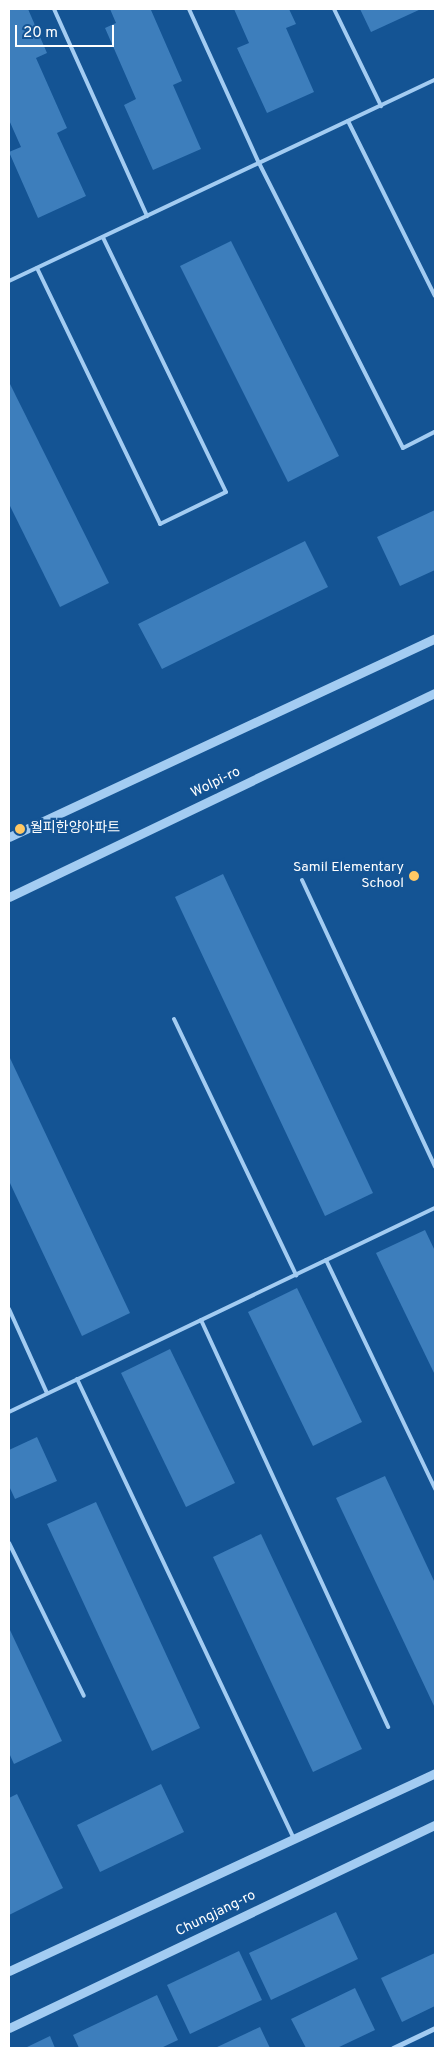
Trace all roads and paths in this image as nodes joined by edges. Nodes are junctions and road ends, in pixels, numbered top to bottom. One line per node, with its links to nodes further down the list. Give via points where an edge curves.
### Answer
1 (54, 9): 8 (lane)
2 (189, 9): 7 (lane)
3 (334, 9): 5 (lane)
4 (435, 80): 5 (lane)
5 (382, 106): 6 (lane)
6 (348, 121): 7 (lane); 12 (lane)
7 (260, 163): 8 (lane); 13 (lane, via 403,448)
8 (147, 216): 9 (lane)
9 (103, 237): 10 (lane); 10 (lane, via 226,492 160,524)
10 (37, 268): 11 (lane)
11 (9, 281)
12 (435, 296)
13 (435, 432)
14 (435, 638): 16 (street)
15 (435, 693): 18 (street, Wolpi-ro)
16 (9, 837)
17 (302, 880): 20 (lane)
18 (9, 897)
19 (174, 1019): 23 (lane)
20 (435, 1167)
21 (435, 1208): 22 (lane)
22 (326, 1260): 23 (lane); 29 (lane)
23 (296, 1275): 25 (lane)
24 (9, 1309): 27 (lane)
25 (201, 1320): 26 (lane); 32 (lane)
26 (77, 1379): 27 (lane); 35 (lane)
27 (47, 1393): 28 (lane)
28 (9, 1412)
29 (435, 1489)
30 (9, 1543): 31 (lane)
31 (84, 1696)
32 (388, 1727)
33 (435, 1773): 35 (street)
34 (435, 1825): 37 (street, Chungjang-ro)
35 (294, 1839): 36 (street)
36 (9, 1971)
37 (9, 2028)
38 (435, 2028): 39 (street)
39 (393, 2048)

